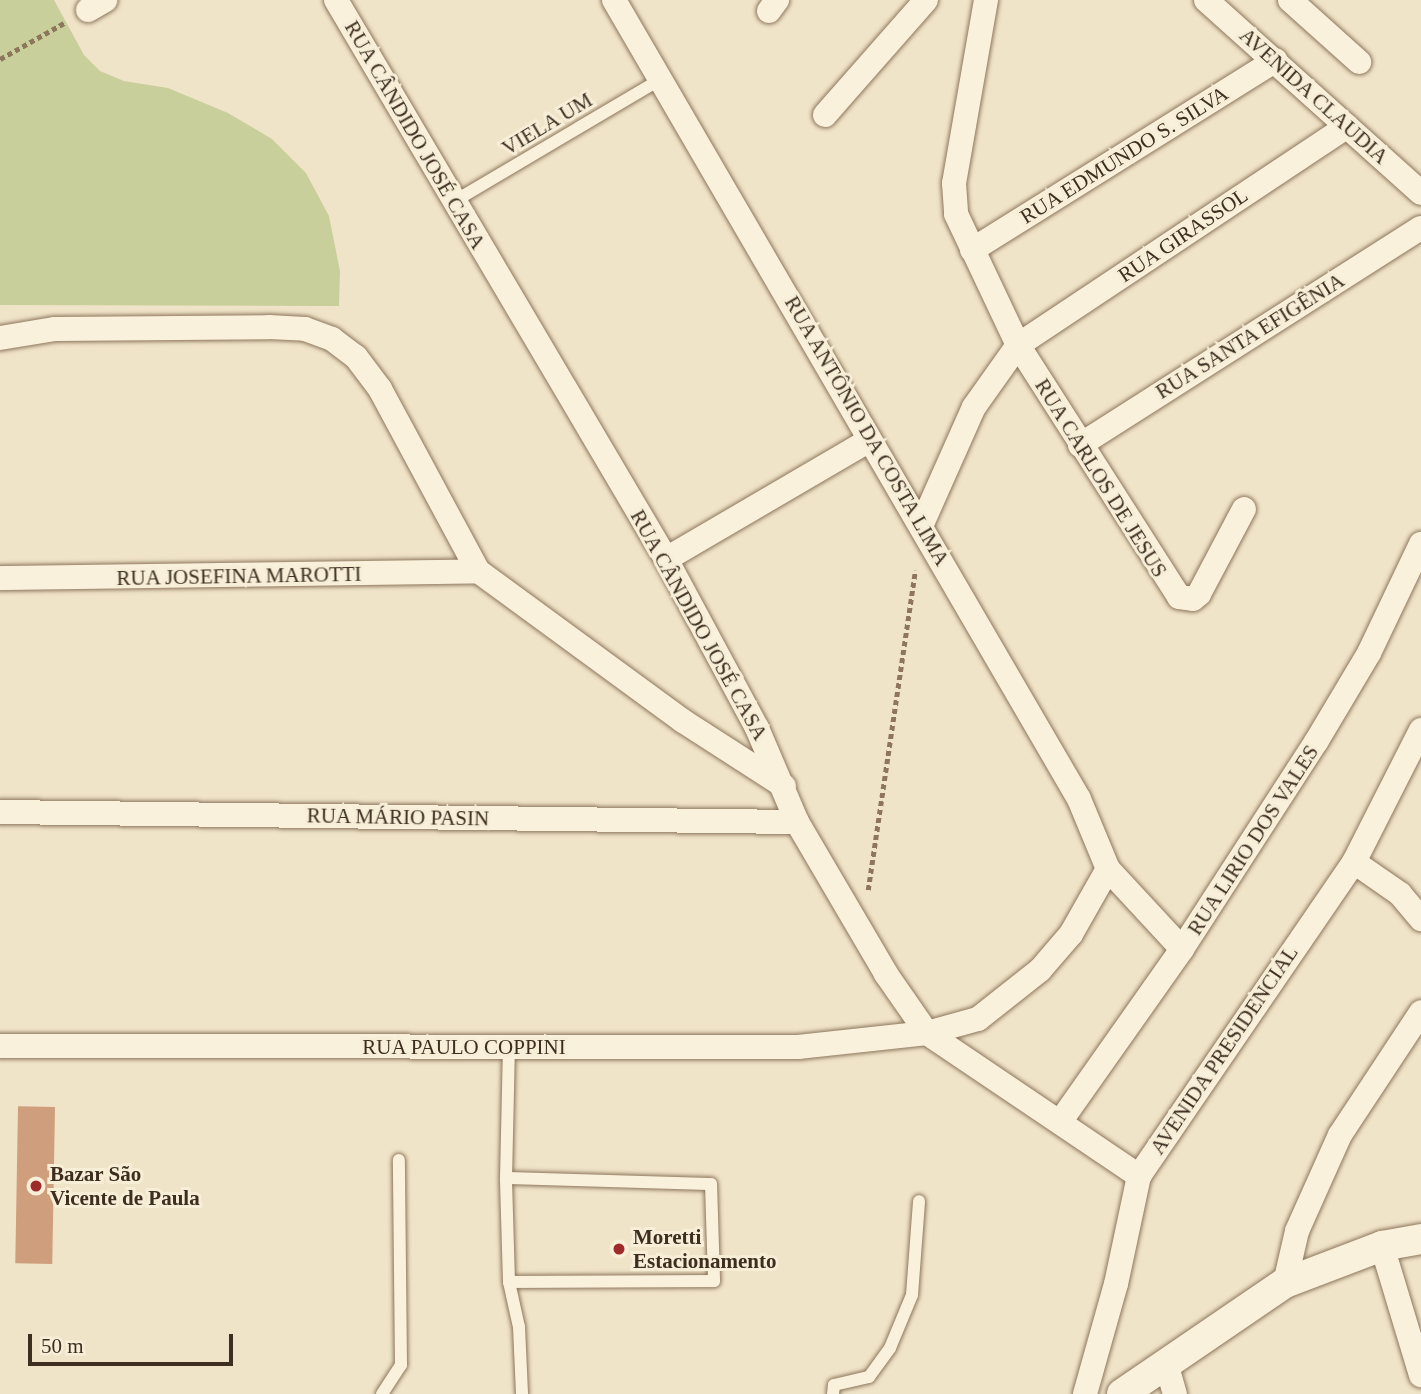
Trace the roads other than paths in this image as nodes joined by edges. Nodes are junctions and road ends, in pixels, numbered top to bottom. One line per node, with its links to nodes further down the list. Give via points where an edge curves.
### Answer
1 (336, 0): 13 (street, RUA CÂNDIDO JOSÉ CASA)
2 (614, 0): 9 (street, RUA ANTÔNIO DA COSTA LIMA)
3 (926, 0): 10 (street)
4 (986, 0): 15 (street, RUA CARLOS DE JESUS, via 954,183 956,214)
5 (1206, 0): 7 (street, AVENIDA CLAUDIA)
6 (1290, 0): 8 (street)
7 (1276, 60): 11 (street, AVENIDA CLAUDIA); 15 (street, RUA EDMUNDO S. SILVA)
8 (1359, 62)
9 (661, 79): 13 (lane, VIELA UM); 18 (street, RUA ANTÔNIO DA COSTA LIMA)
10 (825, 115)
11 (1347, 126): 12 (street, AVENIDA CLAUDIA); 17 (street, RUA GIRASSOL)
12 (1421, 193)
13 (453, 202): 23 (street, RUA CÂNDIDO JOSÉ CASA)
14 (1421, 228): 19 (street, RUA SANTA EFIGÊNIA)
15 (971, 250): 17 (street, RUA CARLOS DE JESUS)
16 (0, 338): 24 (street, via 55,329 269,327 305,329 332,339 355,357 380,390)
17 (1018, 345): 19 (street, RUA CARLOS DE JESUS); 21 (street, via 974,407)
18 (870, 440): 21 (street, RUA ANTÔNIO DA COSTA LIMA); 23 (street)
19 (1080, 445): 20 (street, RUA CARLOS DE JESUS, via 1171,589 1185,600 1199,594)
20 (1244, 509)
21 (921, 526): 31 (street, RUA ANTÔNIO DA COSTA LIMA, via 1079,799)
22 (1421, 544): 33 (street, RUA LIRIO DOS VALES, via 1369,653)
23 (666, 559): 27 (street, RUA CÂNDIDO JOSÉ CASA)
24 (478, 571): 25 (street, RUA JOSEFINA MAROTTI); 27 (street, via 682,721)
25 (0, 578)
26 (1421, 730): 30 (street, AVENIDA PRESIDENCIAL)
27 (783, 786): 29 (street, RUA CÂNDIDO JOSÉ CASA)
28 (0, 812): 29 (street, RUA MÁRIO PASIN)
29 (797, 822): 35 (street, RUA CÂNDIDO JOSÉ CASA, via 861,933)
30 (1354, 862): 32 (street, via 1400,894); 40 (street, AVENIDA PRESIDENCIAL)
31 (1108, 869): 33 (street); 35 (street, RUA PAULO COPPINI, via 1071,933 1040,970 978,1020)
32 (1421, 919)
33 (1182, 949): 38 (street, RUA LIRIO DOS VALES)
34 (1421, 1012): 46 (street, via 1340,1135 1297,1231)
35 (927, 1033): 37 (street, RUA PAULO COPPINI, via 798,1047); 38 (street, RUA CÂNDIDO JOSÉ CASA)
36 (0, 1046): 37 (street, RUA PAULO COPPINI)
37 (509, 1048): 41 (lane)
38 (1060, 1122): 40 (street, RUA CÂNDIDO JOSÉ CASA)
39 (399, 1160): 49 (lane, via 401,1365)
40 (1139, 1176): 52 (street, AVENIDA PRESIDENCIAL, via 1116,1284)
41 (506, 1178): 45 (lane); 45 (lane, via 711,1184 714,1281)
42 (919, 1201): 51 (lane, via 912,1295 890,1348 869,1377 834,1385)
43 (1421, 1239): 44 (street)
44 (1382, 1246): 46 (street); 48 (street)
45 (509, 1282): 50 (lane, via 519,1326)
46 (1285, 1283): 47 (street)
47 (1166, 1363): 53 (street); 54 (street)
48 (1421, 1375)
49 (382, 1394)
50 (522, 1394)
51 (833, 1394)
52 (1085, 1394)
53 (1122, 1394)
54 (1175, 1394)

